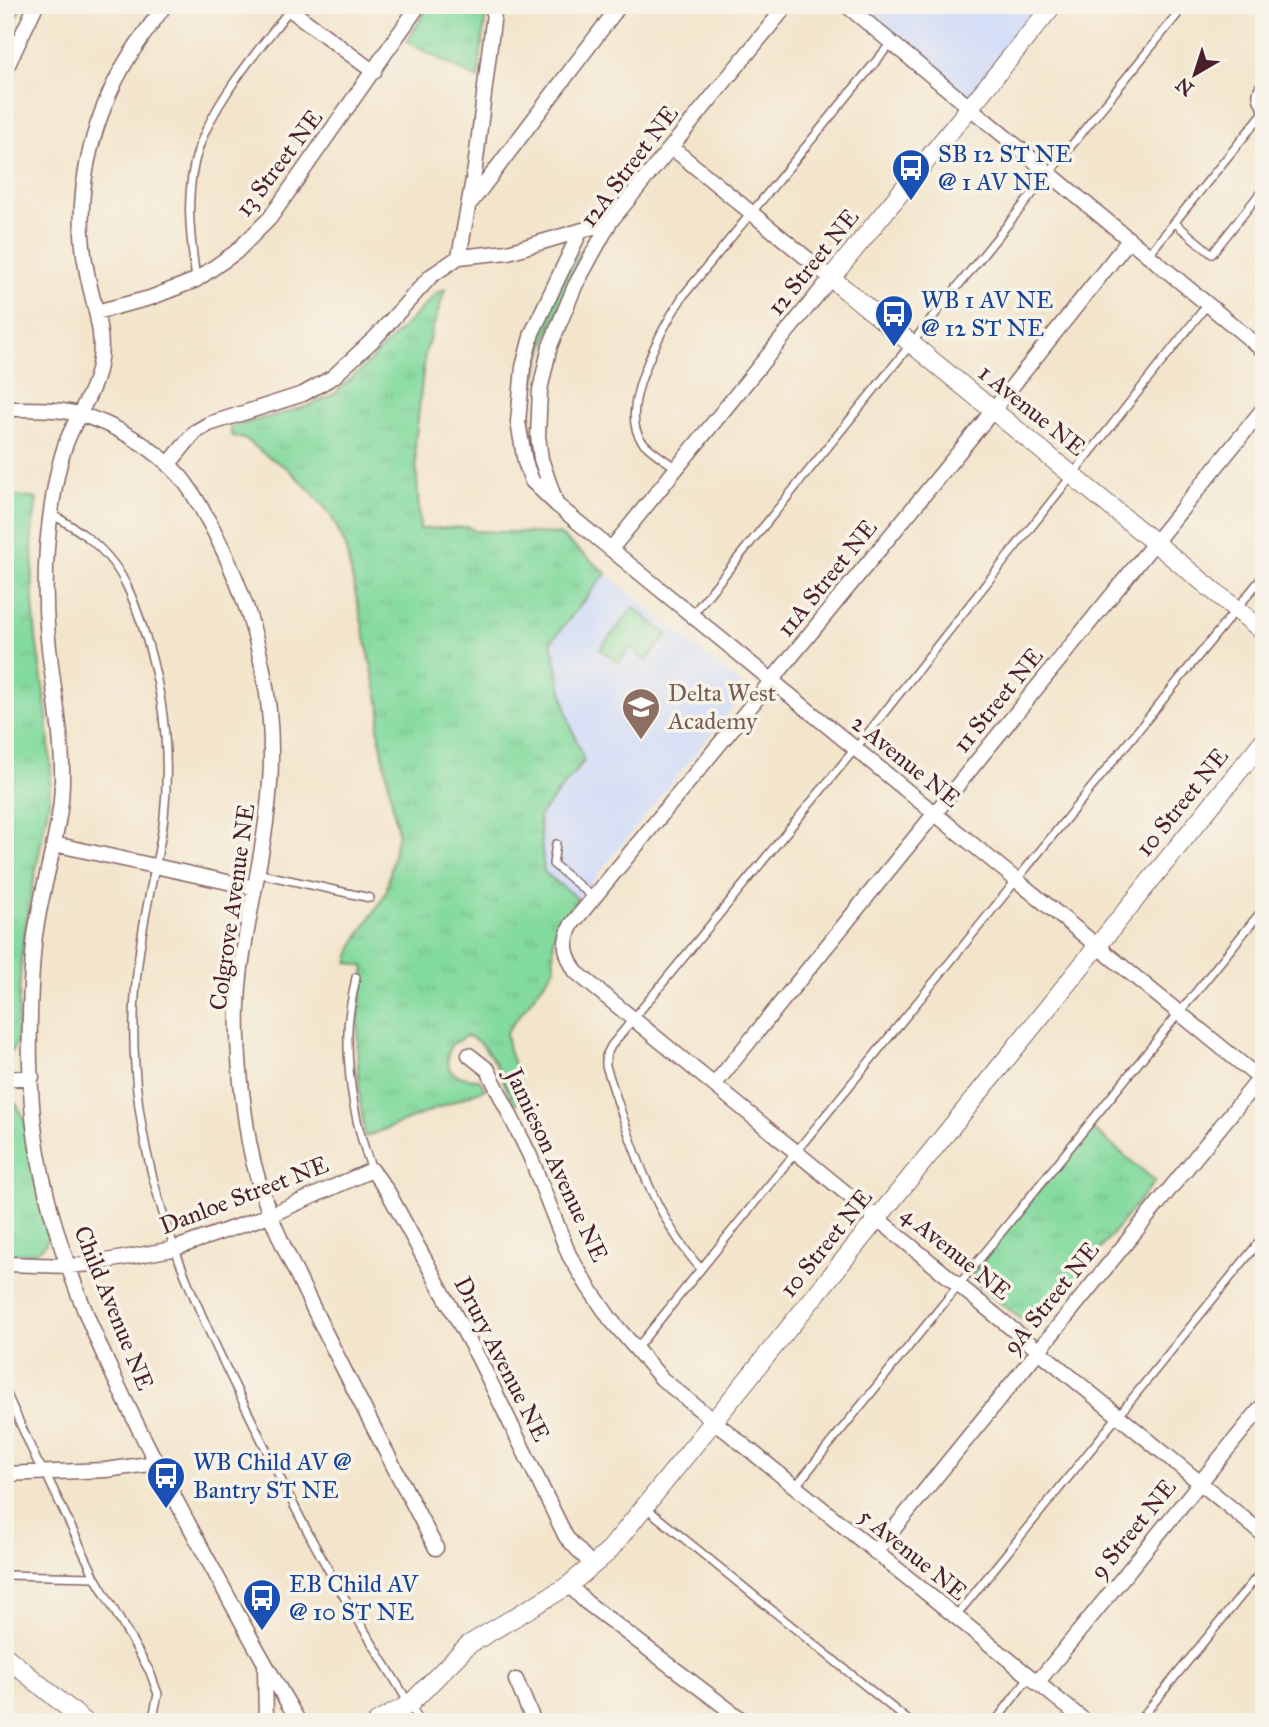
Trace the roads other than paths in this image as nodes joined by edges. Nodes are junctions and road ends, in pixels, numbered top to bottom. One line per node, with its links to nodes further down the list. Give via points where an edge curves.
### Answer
1 (36, 5): 12 (street)
2 (165, 5): 31 (street, Child Avenue NE, via 114,83 90,148 83,195 83,243)
3 (419, 5): 13 (street, 13 Street NE)
4 (495, 5): 20 (street)
5 (620, 5): 20 (street)
6 (787, 5): 17 (street, 12A Street NE)
7 (846, 5): 11 (street)
8 (1053, 5): 15 (street, 12 Street NE)
9 (1165, 5): 18 (lane, via 1177,15)
10 (289, 7): 13 (street); 29 (lane, via 219,107 199,147 189,223)
11 (891, 43): 15 (street); 21 (lane)
12 (5, 71)
13 (374, 72): 29 (street, 13 Street NE, via 270,218 236,252)
14 (1264, 81): 16 (lane, via 1256,96)
15 (970, 108): 18 (street); 28 (street, 12 Street NE)
16 (1264, 111): 23 (lane)
17 (671, 147): 21 (street, 1 Avenue NE); 22 (street, 12A Street NE)
18 (1048, 174): 25 (street); 32 (lane)
19 (1264, 188): 23 (lane, via 1212,254)
20 (469, 205): 27 (street)
21 (750, 213): 28 (street, 1 Avenue NE); 39 (lane, via 683,296 646,364 636,399 636,429 642,441)
22 (610, 222): 24 (street); 41 (street, 12A Street NE, via 550,345 540,390 541,459)
23 (1175, 223): 26 (lane)
24 (580, 232): 27 (street, via 508,251); 41 (street, 12A Street NE, via 532,333 518,404 520,442 532,481)
25 (1129, 240): 26 (street); 36 (street, 11A Street NE)
26 (1147, 256): 30 (street)
27 (458, 257): 38 (street, via 431,276 333,377 303,394 209,424 195,432)
28 (831, 278): 32 (street, 1 Avenue NE); 39 (street, 12 Street NE)
29 (196, 280): 31 (street, 13 Street NE)
30 (1208, 305): 33 (street); 40 (lane)
31 (96, 312): 37 (street, Child Avenue NE, via 102,342 99,369)
32 (911, 344): 36 (street, 1 Avenue NE); 47 (lane)
33 (1264, 351)
34 (1264, 408): 43 (street, 11 Street NE)
35 (5, 409): 37 (street, Colgrove Avenue NE)
36 (993, 410): 40 (street, 1 Avenue NE); 49 (street, 11A Street NE)
37 (78, 414): 38 (street, Colgrove Avenue NE, via 125,434); 42 (street, Child Avenue NE, via 64,448)
38 (168, 465): 56 (street, Colgrove Avenue NE, via 198,501 233,568 256,635 269,706 271,749 270,795)
39 (676, 468): 44 (street, 12 Street NE)
40 (1073, 475): 43 (street, 1 Avenue NE); 51 (lane)
41 (556, 505): 44 (street, 2 Avenue NE)
42 (51, 514): 54 (street, Child Avenue NE, via 46,610 63,759); 55 (lane, via 80,530 115,566 133,599 153,662 160,686 167,764)
43 (1154, 541): 46 (street, 1 Avenue NE); 52 (street, 11 Street NE)
44 (611, 550): 47 (street, 2 Avenue NE)
45 (1264, 575): 46 (lane)
46 (1236, 609): 48 (street, 1 Avenue NE); 57 (lane)
47 (692, 616): 49 (street, 2 Avenue NE)
48 (1264, 632)
49 (772, 681): 51 (street, 2 Avenue NE); 59 (street, 11A Street NE)
50 (1264, 740): 62 (street, 10 Street NE)
51 (855, 748): 52 (street, 2 Avenue NE); 65 (lane)
52 (935, 814): 57 (street, 2 Avenue NE); 70 (street, 11 Street NE)
53 (556, 844): 59 (lane, via 553,864)
54 (54, 845): 55 (street); 67 (street, Child Avenue NE, via 34,944)
55 (155, 866): 56 (street); 76 (lane, via 138,955 134,1063 149,1164)
56 (256, 880): 58 (lane); 73 (street, Colgrove Avenue NE, via 240,976 238,1043 250,1147)
57 (1016, 880): 62 (street, 2 Avenue NE); 71 (lane)
58 (370, 898)
59 (594, 898): 61 (street, 11A Street NE, via 572,924)
60 (1264, 908): 64 (lane)
61 (565, 946): 65 (street, 4 Avenue NE, via 576,972)
62 (1097, 946): 64 (street, 2 Avenue NE); 74 (street, 10 Street NE)
63 (356, 977): 72 (lane, via 348,1029 352,1103)
64 (1178, 1013): 68 (street, 2 Avenue NE); 80 (lane)
65 (634, 1020): 70 (street, 4 Avenue NE); 79 (lane, via 611,1046 606,1066 656,1200)
66 (469, 1055): 81 (street, Jamieson Avenue NE, via 488,1070 530,1156 569,1255)
67 (32, 1077): 69 (street); 78 (street, Child Avenue NE, via 36,1141)
68 (1262, 1078): 82 (street, 9A Street NE)
69 (5, 1079)
70 (714, 1085): 71 (street, 4 Avenue NE)
71 (796, 1153): 74 (street, 4 Avenue NE); 79 (lane)
72 (372, 1170): 73 (street, Danloe Street NE); 96 (street, Drury Avenue NE, via 479,1359 566,1537)
73 (270, 1215): 76 (street, Danloe Street NE); 94 (street, Colgrove Avenue NE)
74 (877, 1219): 80 (street, 4 Avenue NE); 86 (street, 10 Street NE)
75 (1264, 1236): 85 (lane)
76 (173, 1249): 78 (street, Danloe Street NE); 106 (lane, via 226,1368 320,1554)
77 (5, 1264): 78 (street, Danloe Street NE)
78 (69, 1266): 87 (street, Child Avenue NE, via 103,1353)
79 (701, 1269): 81 (lane)
80 (957, 1284): 82 (street, 4 Avenue NE); 91 (lane)
81 (635, 1349): 86 (street, Jamieson Avenue NE, via 662,1379)
82 (1038, 1350): 85 (street, 4 Avenue NE); 95 (street, 9A Street NE)
83 (5, 1390): 89 (lane)
84 (1264, 1404): 90 (street, 9 Street NE)
85 (1118, 1416): 90 (street, 4 Avenue NE); 101 (lane)
86 (713, 1421): 91 (street, 5 Avenue NE); 92 (street, 10 Street NE)
87 (156, 1463): 89 (street); 103 (street, Child Avenue NE)
88 (5, 1474): 89 (street)
89 (46, 1474): 99 (lane)
90 (1200, 1483): 93 (street, 4 Avenue NE); 105 (street, 9 Street NE)
91 (794, 1487): 95 (street, 5 Avenue NE)
92 (645, 1507): 96 (street, 10 Street NE); 115 (lane)
93 (1264, 1535)
94 (436, 1548)
95 (875, 1552): 101 (street, 5 Avenue NE)
96 (593, 1566): 100 (street, 10 Street NE)
97 (1264, 1568): 118 (lane)
98 (5, 1575): 99 (lane)
99 (95, 1577): 108 (lane, via 158,1694)
100 (569, 1585): 106 (street, 10 Street NE, via 468,1645); 114 (street)
101 (954, 1617): 105 (street, 5 Avenue NE)
102 (5, 1656): 107 (street)
103 (265, 1665): 109 (street, Child Avenue NE); 110 (street, Child Avenue NE)
104 (516, 1680): 113 (street)
105 (1033, 1680): 116 (lane); 117 (street, 5 Avenue NE)
106 (410, 1704): 111 (street, 10 Street NE); 112 (lane)
107 (85, 1722)
108 (147, 1722)
109 (265, 1722)
110 (299, 1722)
111 (377, 1722)
112 (420, 1722)
113 (534, 1722)
114 (745, 1722)
115 (910, 1722)
116 (995, 1722)
117 (1086, 1722)
118 (1138, 1722)

